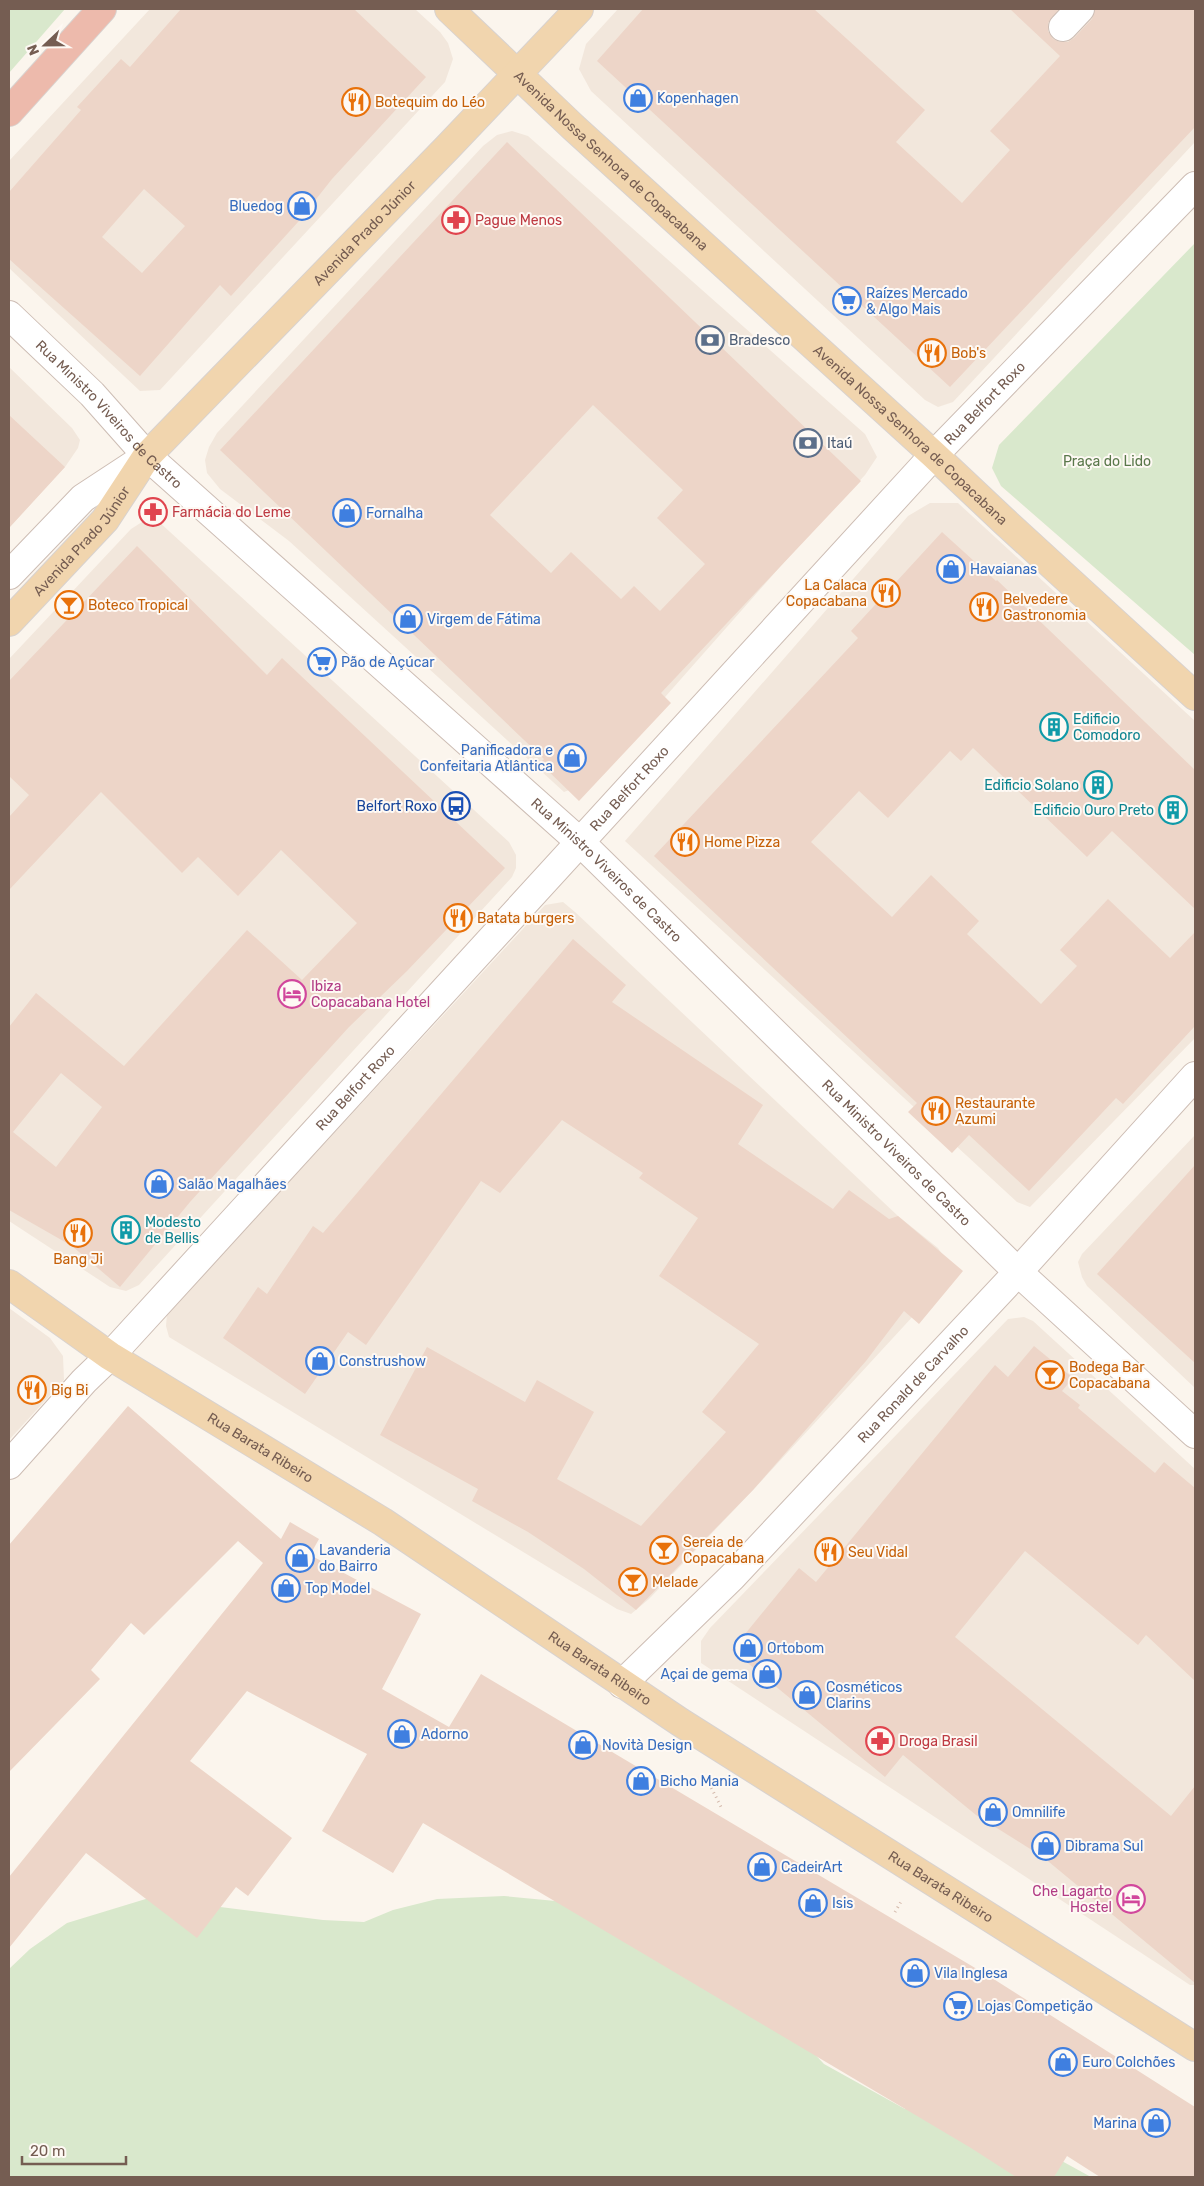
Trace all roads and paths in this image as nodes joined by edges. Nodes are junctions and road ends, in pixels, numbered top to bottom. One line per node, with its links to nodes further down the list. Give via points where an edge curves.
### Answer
1 (102, 9): 5 (highway)
2 (449, 9): 4 (main road, Avenida Nossa Senhora de Copacabana)
3 (579, 9): 4 (main road, Avenida Prado Júnior)
4 (518, 73): 8 (main road, Avenida Nossa Senhora de Copacabana, via 573,127); 9 (main road, Avenida Prado Júnior)
5 (9, 112)
6 (1195, 186): 8 (street, Rua Belfort Roxo)
7 (9, 316): 9 (street, Rua Ministro Viveiros de Castro, via 92,394)
8 (934, 455): 12 (main road, Avenida Nossa Senhora de Copacabana); 13 (street, Rua Belfort Roxo)
9 (148, 456): 10 (street, Avenida Prado Júnior, via 83,498); 11 (main road, Avenida Prado Júnior, via 105,520); 13 (street, Rua Ministro Viveiros de Castro)
10 (9, 575)
11 (9, 622)
12 (1195, 696)
13 (580, 842): 15 (street, Rua Ministro Viveiros de Castro); 17 (street, Rua Belfort Roxo)
14 (1195, 1076): 15 (street, Rua Ronald de Carvalho)
15 (1018, 1272): 18 (street, Rua Ministro Viveiros de Castro); 20 (street, Rua Ronald de Carvalho, via 732,1577)
16 (9, 1284): 17 (main road, Rua Barata Ribeiro)
17 (110, 1356): 19 (street, Rua Belfort Roxo); 20 (main road, Rua Barata Ribeiro, via 383,1522)
18 (1195, 1434)
19 (9, 1465)
20 (622, 1684): 21 (main road, Rua Barata Ribeiro)
21 (1195, 2045)

